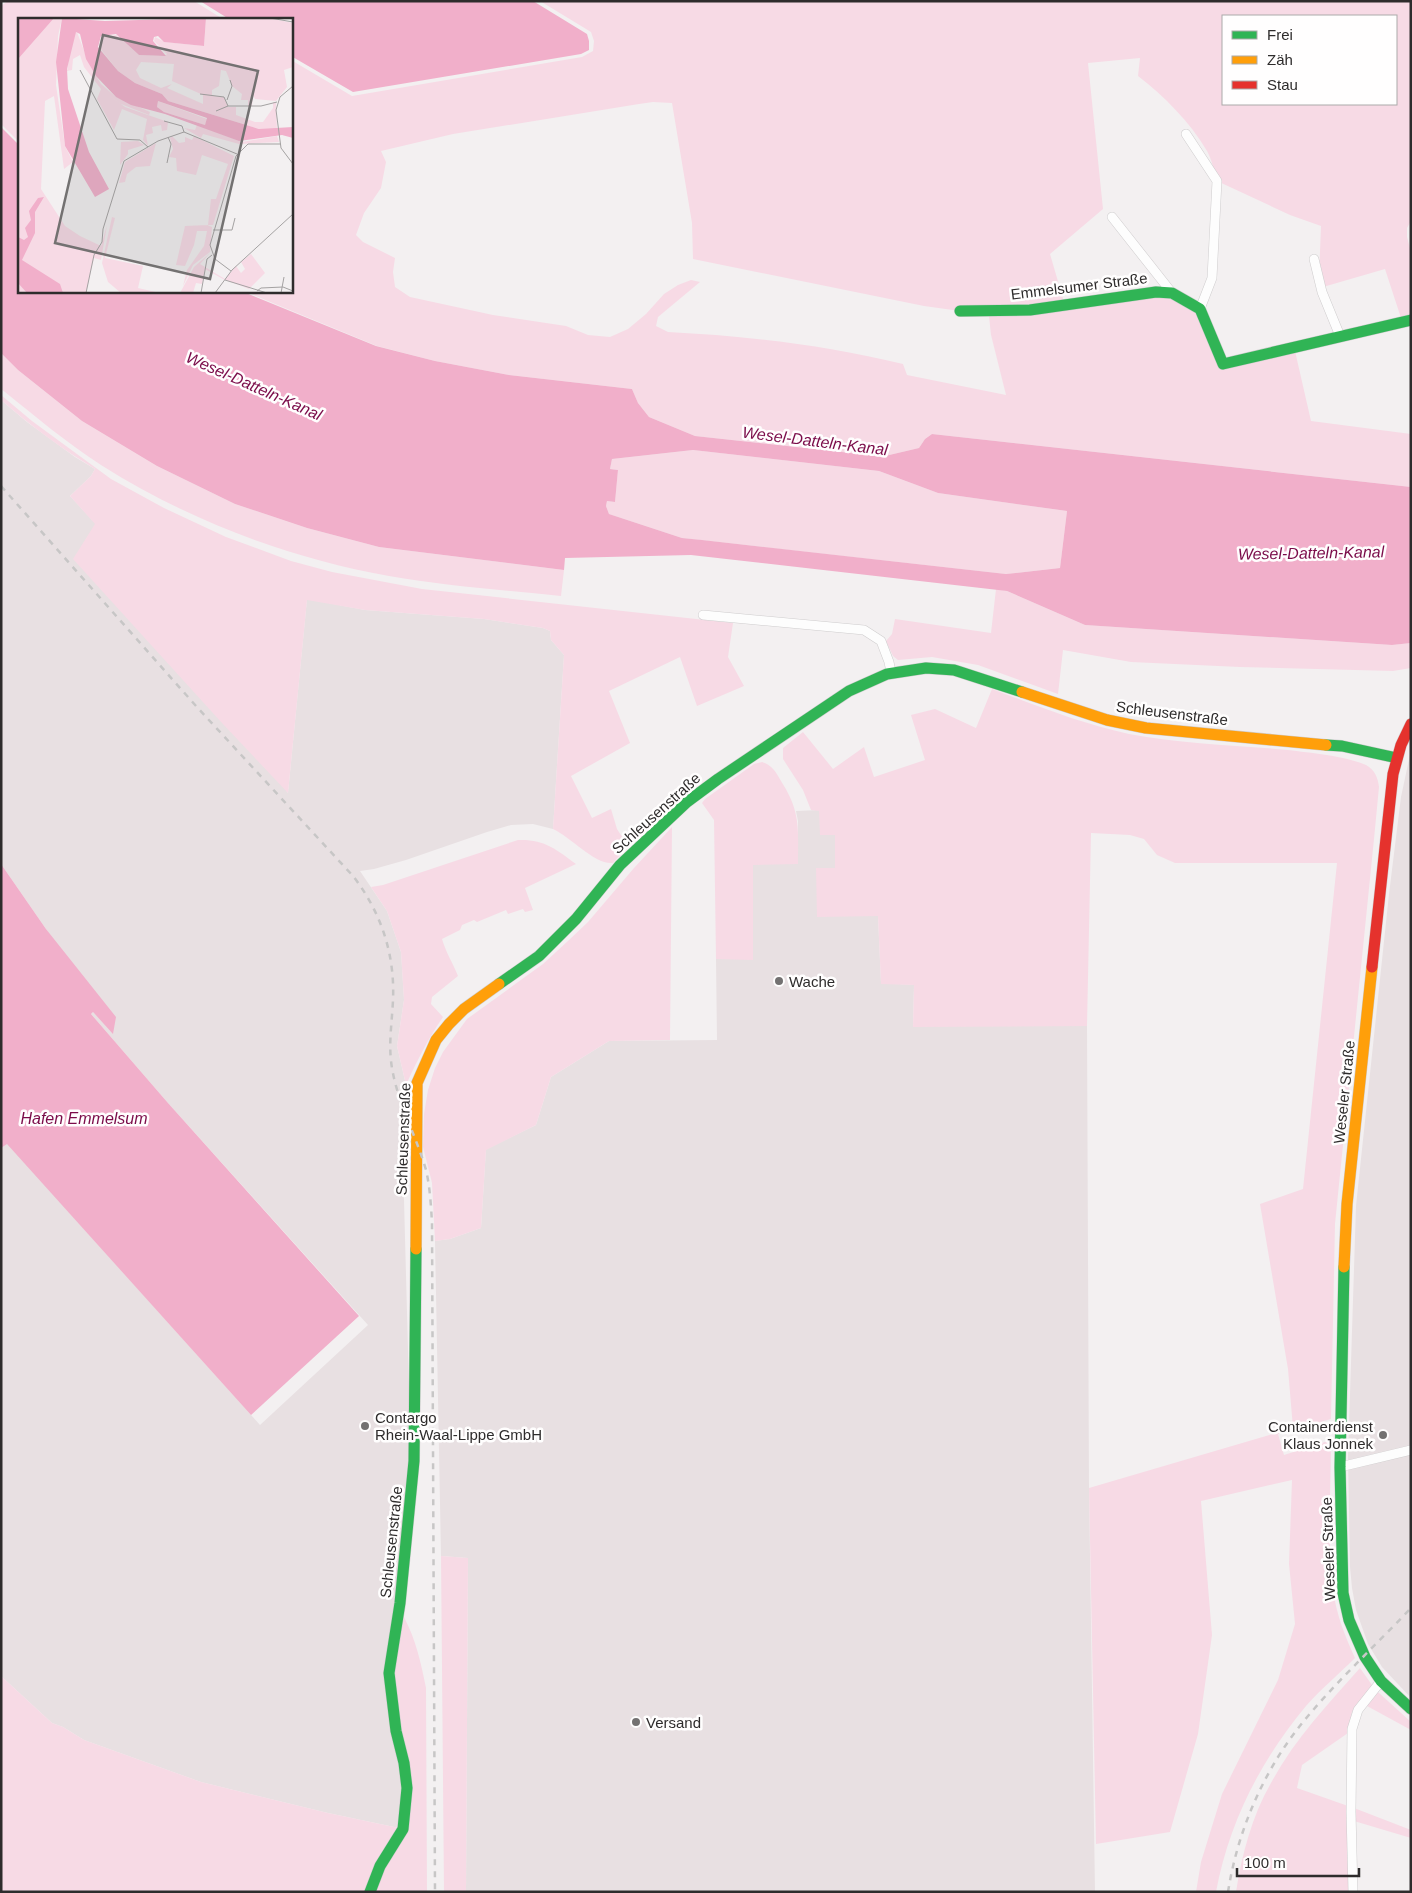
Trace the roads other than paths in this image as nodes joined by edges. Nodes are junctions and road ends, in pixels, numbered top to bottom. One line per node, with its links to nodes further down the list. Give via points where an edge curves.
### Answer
1 (1186, 134): 5 (street, via 1217,181 1212,278)
2 (1112, 217): 4 (street, Emmelsumer Straße)
3 (1314, 259): 8 (street, via 1322,292)
4 (1172, 293): 5 (street, Emmelsumer Straße); 6 (street, Emmelsumer Straße, via 1156,292 1030,310)
5 (1200, 309): 8 (street, via 1223,364)
6 (960, 311)
7 (1411, 320): 8 (street)
8 (1340, 336)
9 (703, 615): 10 (street, via 864,630 880,641)
10 (891, 672): 12 (street, Schleusenstraße, via 933,667 947,669 1106,720 1146,728 1342,746); 17 (street, Schleusenstraße, via 849,691 718,779 681,808 620,865 576,919 538,956 464,1009 449,1024 436,1040 416,1083 414,1461 400,1603 389,1673 396,1731 408,1788 402,1828 380,1866)
11 (1411, 724): 12 (street, Weseler Straße)
12 (1397, 758): 14 (street, Weseler Straße, via 1347,1204)
13 (1411, 1450): 14 (street)
14 (1340, 1467): 15 (street, Weseler Straße, via 1341,1569 1345,1605 1360,1647)
15 (1381, 1681): 16 (street, Weseler Straße); 18 (street, via 1358,1710 1352,1729 1350,1812)
16 (1411, 1709)
17 (370, 1892)
18 (1353, 1892)

